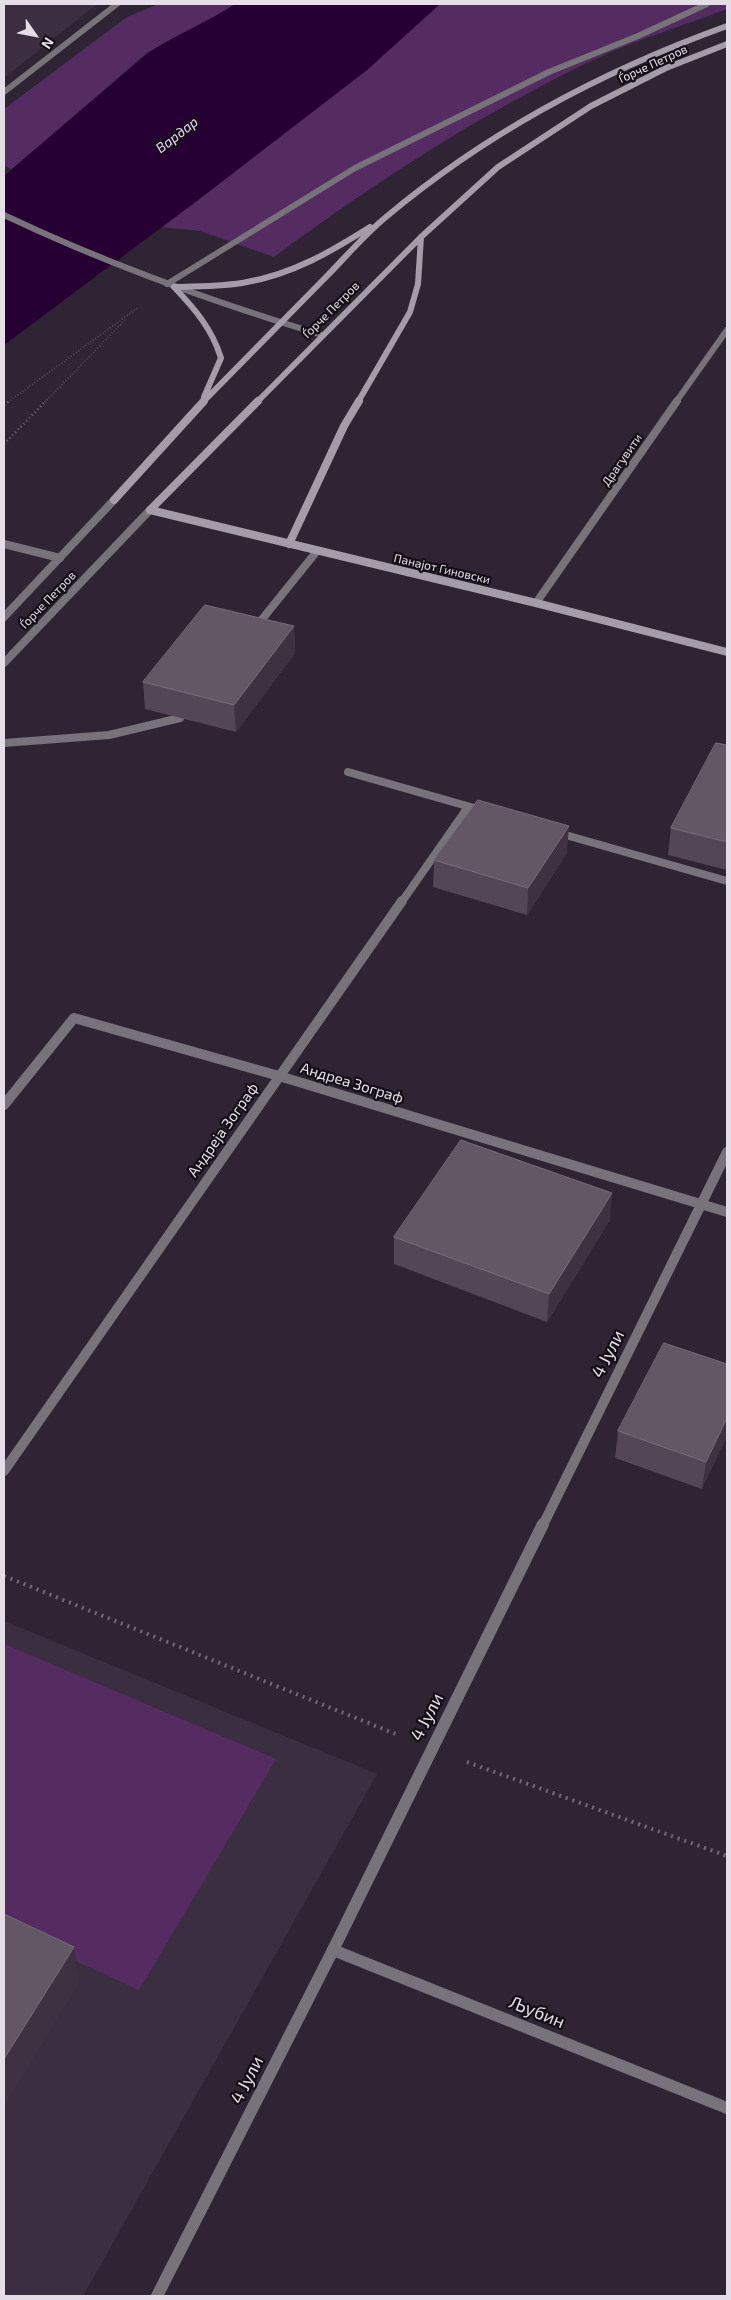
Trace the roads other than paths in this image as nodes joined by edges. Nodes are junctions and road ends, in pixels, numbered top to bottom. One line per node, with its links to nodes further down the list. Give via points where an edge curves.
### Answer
1 (117, 4): 5 (street)
2 (707, 4): 9 (street, via 549,72 355,168)
3 (727, 26): 7 (main road, Ѓорче Петров, via 664,50 576,91 437,176)
4 (727, 44): 8 (main road, Ѓорче Петров, via 666,68 591,106 498,167)
5 (4, 92)
6 (4, 214): 9 (street, via 81,250)
7 (384, 218): 10 (main road, via 292,271 258,281); 11 (main road, Ѓорче Петров)
8 (421, 237): 13 (main road, Ѓорче Петров); 18 (main road, via 418,284 410,312 344,426)
9 (167, 284): 10 (street)
10 (174, 288): 11 (street); 14 (main road, via 199,313 214,336 221,358)
11 (281, 323): 13 (street); 14 (main road, Ѓорче Петров)
12 (727, 330): 21 (street, Драгувити)
13 (322, 335): 16 (main road, Ѓорче Петров)
14 (201, 404): 15 (main road, Ѓорче Петров)
15 (114, 500): 20 (street, Ѓорче Петров)
16 (150, 510): 18 (main road, Панајот Гиновски); 25 (street, Ѓорче Петров)
17 (4, 544): 20 (street)
18 (289, 544): 19 (main road, Панајот Гиновски)
19 (317, 551): 21 (main road, Панајот Гиновски); 23 (street)
20 (60, 558): 22 (street, Ѓорче Петров)
21 (536, 602): 24 (main road, Панајот Гиновски)
22 (4, 617)
23 (251, 634)
24 (727, 652)
25 (4, 663)
26 (180, 718): 27 (street, via 109,735)
27 (4, 743)
28 (348, 772): 29 (street)
29 (468, 806): 30 (street); 33 (street, Андреја Зограф)
30 (487, 812)
31 (545, 829): 32 (street)
32 (727, 881)
33 (279, 1076): 34 (street, Андреа Зограф, via 74,1018); 36 (street, Андреа Зограф); 38 (street, Андреја Зограф)
34 (4, 1105)
35 (727, 1152): 36 (street, 4 Јули)
36 (702, 1205): 37 (street, Андреа Зограф); 39 (street, 4 Јули)
37 (727, 1212)
38 (4, 1471)
39 (333, 1950): 40 (street, Љубин); 41 (street, 4 Јули)
40 (727, 2108)
41 (157, 2296)

